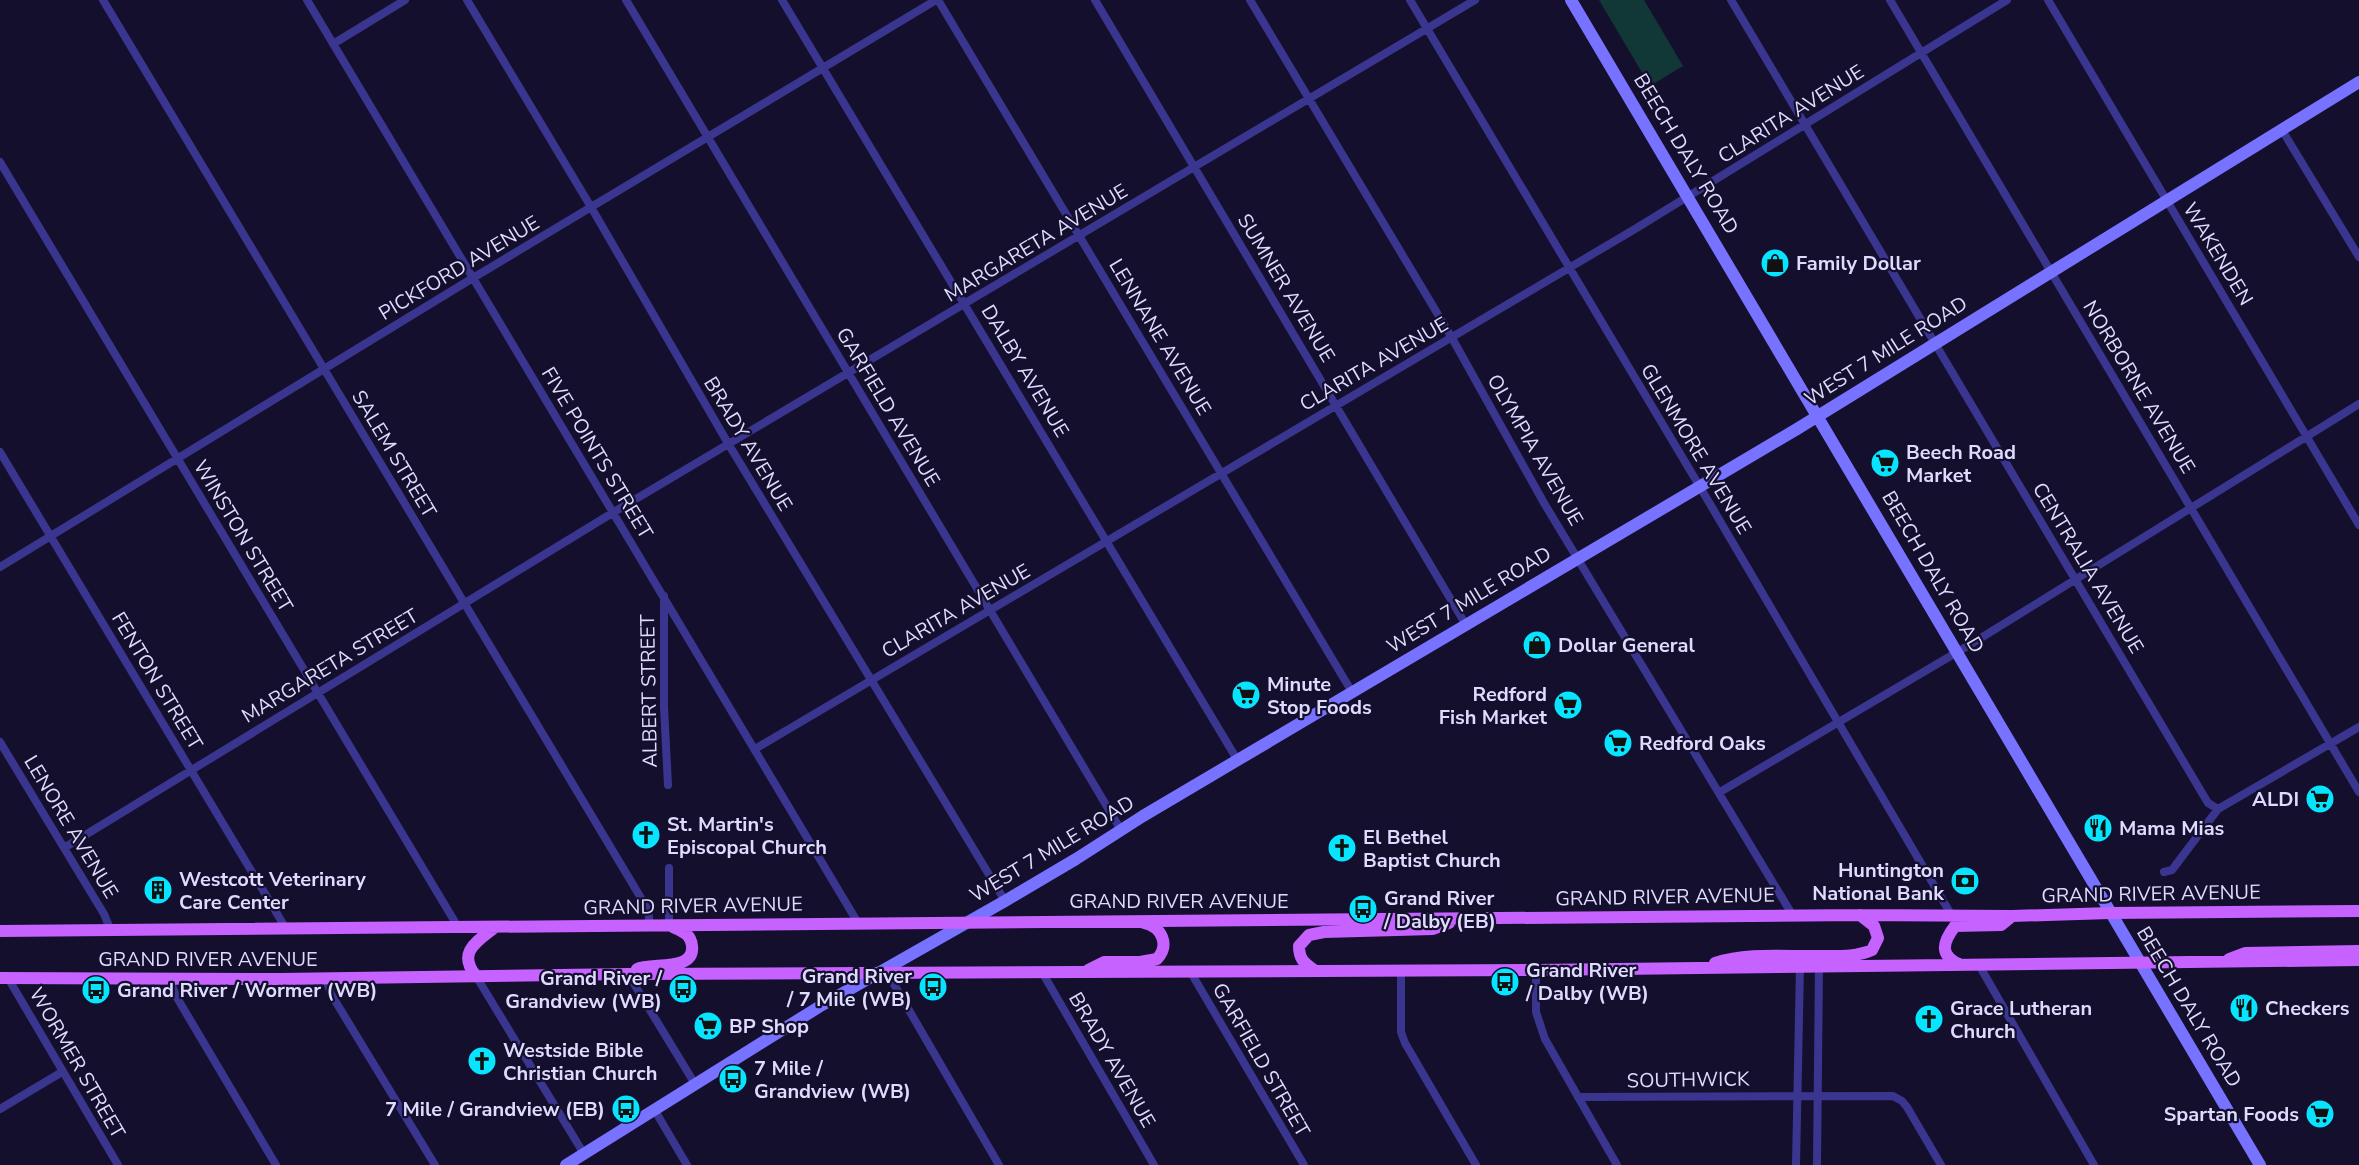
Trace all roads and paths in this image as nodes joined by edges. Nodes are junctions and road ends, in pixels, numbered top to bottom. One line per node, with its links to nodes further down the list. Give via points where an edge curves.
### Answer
1 (103, 0): 39 (street, SALEM STREET)
2 (308, 0): 18 (street, FIVE POINTS STREET)
3 (405, 0): 18 (street)
4 (467, 0): 30 (street, BRADY AVENUE)
5 (626, 0): 25 (street, GARFIELD AVENUE)
6 (783, 0): 20 (street, DALBY AVENUE)
7 (937, 0): 20 (street, PICKFORD AVENUE); 31 (street, LENNANE AVENUE)
8 (1095, 0): 27 (street, SUMNER AVENUE)
9 (1250, 0): 22 (street, OLYMPIA AVENUE)
10 (1410, 0): 17 (street, GLENMORE AVENUE)
11 (1475, 0): 17 (street, MARGARETA AVENUE)
12 (1571, 0): 28 (main road, BEECH DALY ROAD)
13 (1731, 0): 23 (street, CENTRALIA AVENUE)
14 (1890, 0): 19 (street, NORBORNE AVENUE)
15 (2007, 0): 19 (street, CLARITA AVENUE)
16 (2048, 0): 29 (street, WAKENDEN)
17 (1427, 29): 22 (street, MARGARETA AVENUE); 33 (street, GLENMORE AVENUE)
18 (333, 44): 35 (street, FIVE POINTS STREET)
19 (1922, 53): 23 (street, CLARITA AVENUE); 34 (street, NORBORNE AVENUE)
20 (823, 68): 25 (street, PICKFORD AVENUE); 36 (street, DALBY AVENUE)
21 (2359, 82): 24 (main road, WEST 7 MILE ROAD)
22 (1309, 99): 27 (street, MARGARETA AVENUE); 37 (street, OLYMPIA AVENUE)
23 (1805, 124): 28 (street, CLARITA AVENUE); 38 (street, CENTRALIA AVENUE)
24 (2282, 130): 29 (main road, WEST 7 MILE ROAD); 32 (street)
25 (708, 137): 30 (street, PICKFORD AVENUE); 40 (street, GARFIELD AVENUE)
26 (0, 162): 47 (street, WINSTON STREET)
27 (1195, 167): 31 (street, MARGARETA AVENUE); 42 (street, SUMNER AVENUE)
28 (1688, 197): 33 (street, CLARITA AVENUE); 43 (main road, BEECH DALY ROAD)
29 (2167, 201): 34 (main road, WEST 7 MILE ROAD); 44 (street, WAKENDEN)
30 (591, 207): 35 (street, PICKFORD AVENUE); 45 (street, BRADY AVENUE)
31 (1080, 235): 36 (street, MARGARETA AVENUE); 48 (street, LENNANE AVENUE)
32 (2359, 257)
33 (1569, 267): 37 (street, CLARITA AVENUE); 49 (street, GLENMORE AVENUE)
34 (2052, 273): 38 (main road, WEST 7 MILE ROAD); 50 (street, NORBORNE AVENUE)
35 (474, 278): 39 (street, PICKFORD AVENUE); 51 (street, FIVE POINTS STREET)
36 (966, 304): 40 (street, MARGARETA AVENUE); 54 (street, DALBY AVENUE)
37 (1452, 338): 42 (street, CLARITA AVENUE); 55 (street, OLYMPIA AVENUE)
38 (1936, 343): 43 (main road, WEST 7 MILE ROAD); 57 (street, CENTRALIA AVENUE)
39 (323, 369): 47 (street, PICKFORD AVENUE); 59 (street, SALEM STREET)
40 (849, 373): 45 (street, MARGARETA AVENUE); 60 (street, GARFIELD AVENUE)
41 (2359, 404): 44 (street)
42 (1336, 405): 48 (street, CLARITA AVENUE); 61 (street, SUMNER AVENUE)
43 (1819, 416): 49 (main road, WEST 7 MILE ROAD); 62 (main road, BEECH DALY ROAD)
44 (2306, 436): 50 (street); 52 (street, WAKENDEN)
45 (729, 445): 51 (street, MARGARETA AVENUE); 63 (street, BRADY AVENUE)
46 (0, 452): 53 (street, FENTON STREET)
47 (177, 458): 53 (street, PICKFORD AVENUE); 65 (street, WINSTON STREET)
48 (1223, 474): 54 (street, CLARITA AVENUE); 64 (street, LENNANE AVENUE)
49 (1700, 487): 55 (main road, WEST 7 MILE ROAD); 66 (street, GLENMORE AVENUE)
50 (2191, 508): 57 (street); 69 (street, NORBORNE AVENUE)
51 (614, 512): 58 (street, FIVE POINTS STREET); 59 (street, MARGARETA STREET)
52 (2359, 525)
53 (50, 536): 56 (street, PICKFORD AVENUE); 72 (street, FENTON STREET)
54 (1107, 542): 60 (street, CLARITA AVENUE); 71 (street, DALBY AVENUE)
55 (1579, 558): 61 (main road, WEST 7 MILE ROAD); 74 (street, OLYMPIA AVENUE)
56 (0, 567)
57 (2075, 579): 62 (street); 76 (street, CENTRALIA AVENUE, via 2208,803)
58 (664, 596): 70 (street, FIVE POINTS STREET); 73 (street, ALBERT STREET)
59 (464, 603): 65 (street, MARGARETA STREET); 92 (street, SALEM STREET, via 648,910)
60 (990, 611): 63 (street, CLARITA AVENUE); 77 (street, GARFIELD AVENUE)
61 (1466, 625): 64 (main road, WEST 7 MILE ROAD)
62 (1958, 652): 66 (street); 83 (main road, BEECH DALY ROAD)
63 (870, 680): 70 (street, CLARITA AVENUE); 81 (street, BRADY AVENUE)
64 (1352, 692): 71 (main road, WEST 7 MILE ROAD)
65 (318, 693): 72 (street, MARGARETA STREET); 95 (street, WINSTON STREET)
66 (1838, 722): 74 (street); 86 (street, GLENMORE AVENUE)
67 (2359, 727): 69 (street)
68 (0, 742): 78 (street, LENORE AVENUE)
69 (2330, 745): 75 (street, NORBORNE AVENUE); 76 (street)
70 (755, 749): 90 (street, FIVE POINTS STREET)
71 (1238, 760): 77 (main road, WEST 7 MILE ROAD)
72 (191, 770): 78 (street, MARGARETA STREET); 94 (street, FENTON STREET)
73 (668, 785)
74 (1720, 792): 85 (street, OLYMPIA AVENUE)
75 (2359, 792)
76 (2218, 809): 80 (street, via 2172,870)
77 (1121, 830): 81 (main road, WEST 7 MILE ROAD)
78 (64, 848): 98 (street, LENORE AVENUE)
79 (669, 868): 93 (street)
80 (2164, 872)
81 (1005, 901): 91 (main road, WEST 7 MILE ROAD)
82 (2359, 911): 83 (main road, GRAND RIVER AVENUE)
83 (2110, 913): 87 (main road, GRAND RIVER AVENUE); 103 (main road, BEECH DALY ROAD)
84 (1860, 915): 85 (main road, GRAND RIVER AVENUE); 86 (main road, GRAND RIVER AVENUE); 108 (main road, via 1874,926 1878,938 1875,947 1866,953 1734,957)
85 (1793, 916): 88 (main road, GRAND RIVER AVENUE)
86 (1952, 916): 87 (main road, GRAND RIVER AVENUE)
87 (2012, 916): 105 (main road, via 2001,925 1955,926 1946,943 1946,953 1951,961)
88 (1459, 919): 89 (main road, GRAND RIVER AVENUE); 109 (main road, via 1433,929 1323,932 1309,936 1299,946 1299,955)
89 (1136, 921): 91 (main road, GRAND RIVER AVENUE); 114 (main road, via 1152,924 1160,931 1164,947 1160,956 1153,961 1104,962)
90 (858, 923): 91 (main road, GRAND RIVER AVENUE); 93 (main road, GRAND RIVER AVENUE)
91 (967, 923): 116 (main road, WEST 7 MILE ROAD)
92 (650, 926): 93 (main road, GRAND RIVER AVENUE); 96 (main road, GRAND RIVER AVENUE)
93 (669, 926): 115 (main road, via 690,938 690,957 676,964 643,966)
94 (285, 927): 95 (main road, GRAND RIVER AVENUE); 98 (main road, GRAND RIVER AVENUE)
95 (458, 927): 96 (main road, GRAND RIVER AVENUE)
96 (494, 928): 119 (main road, via 470,950 467,959)
97 (6, 931): 98 (main road, GRAND RIVER AVENUE); 99 (main road)
98 (111, 931)
99 (0, 939)
100 (2359, 951): 102 (main road, via 2246,952)
101 (2359, 960): 102 (main road, GRAND RIVER AVENUE)
102 (2222, 962): 103 (main road, GRAND RIVER AVENUE)
103 (2141, 963): 106 (main road, GRAND RIVER AVENUE); 144 (main road, BEECH DALY ROAD)
104 (1819, 965): 105 (main road, GRAND RIVER AVENUE); 107 (main road, GRAND RIVER AVENUE); 125 (street)
105 (1962, 965): 106 (main road, GRAND RIVER AVENUE)
106 (1979, 965): 143 (street)
107 (1800, 966): 108 (main road, GRAND RIVER AVENUE); 124 (street)
108 (1702, 967): 111 (main road, GRAND RIVER AVENUE)
109 (1314, 970): 110 (main road, GRAND RIVER AVENUE); 112 (main road, GRAND RIVER AVENUE)
110 (1401, 970): 111 (main road, GRAND RIVER AVENUE); 138 (street, via 1401,1032 1405,1043)
111 (1536, 970): 126 (street, via 1540,1025)
112 (1190, 971): 114 (main road, GRAND RIVER AVENUE); 137 (street, GARFIELD STREET)
113 (1042, 972): 114 (main road, GRAND RIVER AVENUE); 117 (main road, GRAND RIVER AVENUE); 136 (street, BRADY AVENUE)
114 (1084, 972)
115 (628, 974): 116 (main road, GRAND RIVER AVENUE); 119 (main road, GRAND RIVER AVENUE); 123 (street)
116 (874, 974): 117 (main road, GRAND RIVER AVENUE); 123 (main road, WEST 7 MILE ROAD)
117 (888, 974): 135 (street)
118 (3, 976): 120 (main road, GRAND RIVER AVENUE); 122 (street, WORMER STREET)
119 (476, 976): 121 (main road, GRAND RIVER AVENUE); 129 (street)
120 (169, 977): 121 (main road, GRAND RIVER AVENUE); 131 (street, via 176,996)
121 (326, 979): 132 (street, via 331,994)
122 (62, 1072): 127 (street); 130 (street, WORMER STREET)
123 (695, 1084): 128 (main road, WEST 7 MILE ROAD)
124 (1797, 1095): 125 (street, SOUTHWICK); 126 (street, SOUTHWICK); 140 (street)
125 (1818, 1095): 141 (street); 142 (street, SOUTHWICK, via 1897,1097)
126 (1578, 1097): 139 (street)
127 (0, 1108)
128 (654, 1109): 129 (main road, WEST 7 MILE ROAD); 134 (street)
129 (584, 1154): 133 (main road, WEST 7 MILE ROAD)
130 (118, 1165)
131 (276, 1165)
132 (435, 1165)
133 (566, 1165)
134 (687, 1165)
135 (999, 1165)
136 (1154, 1165)
137 (1304, 1165)
138 (1476, 1165)
139 (1617, 1165)
140 (1796, 1165)
141 (1816, 1165)
142 (1941, 1165)
143 (2094, 1165)
144 (2260, 1165)

